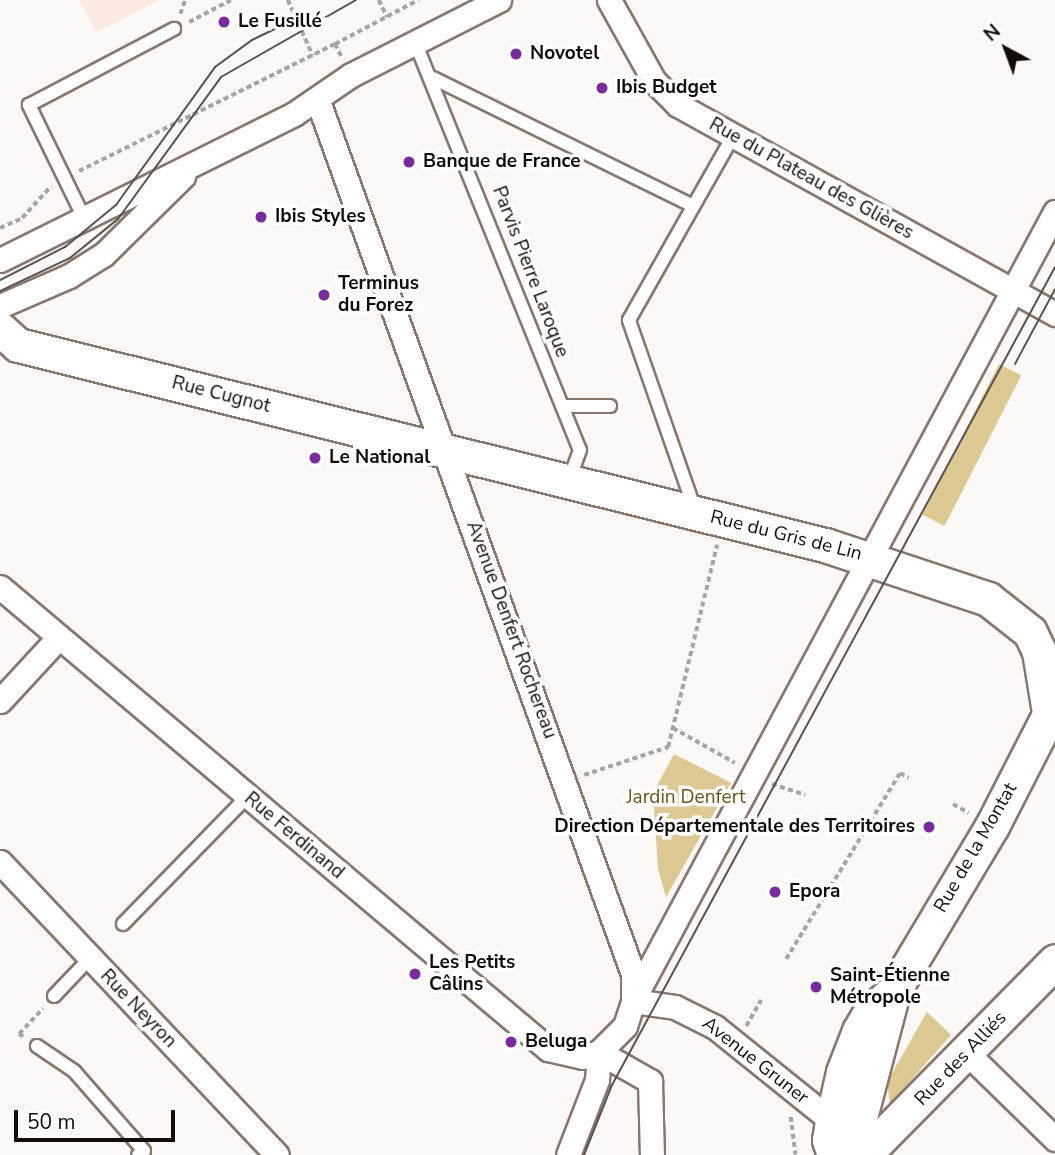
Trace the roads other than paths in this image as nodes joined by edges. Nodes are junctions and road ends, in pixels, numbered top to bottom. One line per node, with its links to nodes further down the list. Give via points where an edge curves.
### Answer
1 (499, 0): 4 (street)
2 (609, 0): 7 (street, Rue du Plateau des Glières, via 654,81 678,105)
3 (174, 29): 11 (lane, via 29,105)
4 (415, 42): 5 (lane, Parvis Pierre Laroque); 6 (street, via 334,85)
5 (433, 78): 9 (lane); 17 (lane, Parvis Pierre Laroque)
6 (318, 101): 8 (street); 19 (street, Avenue Denfert Rochereau)
7 (733, 136): 9 (lane); 13 (street, Rue du Plateau des Glières)
8 (198, 162): 11 (street); 14 (street, via 104,254 69,276)
9 (693, 206): 21 (lane, via 629,320)
10 (1055, 212): 13 (street)
11 (84, 218): 12 (street)
12 (0, 260)
13 (1013, 290): 15 (street, Rue du Plateau des Glières); 22 (street)
14 (0, 306)
15 (1055, 314)
16 (0, 329): 19 (main road, Rue Cugnot, via 18,345)
17 (562, 406): 18 (lane); 20 (lane, Parvis Pierre Laroque, via 580,450)
18 (610, 406)
19 (447, 451): 20 (main road, Rue du Gris de Lin); 34 (street, Avenue Denfert Rochereau, via 633,974)
20 (569, 482): 21 (main road, Rue du Gris de Lin)
21 (710, 517): 22 (main road, Rue du Gris de Lin)
22 (874, 558): 26 (main road, Rue du Gris de Lin, via 988,599 1015,616 1039,651); 34 (street)
23 (0, 587): 24 (street, Rue Ferdinand)
24 (59, 637): 25 (street); 27 (street, Rue Ferdinand)
25 (0, 701)
26 (1053, 714): 32 (main road, Rue de la Montat)
27 (247, 797): 29 (lane); 36 (street, Rue Ferdinand, via 548,1049 582,1057)
28 (0, 862): 30 (street, Rue Neyron)
29 (123, 924)
30 (90, 958): 33 (lane); 41 (street, Rue Neyron)
31 (1055, 961): 37 (main road, Rue des Alliés)
32 (894, 992): 38 (main road, Rue de la Montat, via 869,1014 859,1031 843,1072); 45 (main road, Rue de la Montat)
33 (54, 996)
34 (633, 1001): 36 (street, Avenue Denfert Rochereau, via 625,1026); 38 (street, Avenue Gruner, via 675,1007 735,1043)
35 (37, 1046): 40 (lane, via 74,1071 144,1151)
36 (599, 1052): 42 (street, via 597,1080); 43 (street, via 650,1081)
37 (967, 1053): 39 (street); 46 (main road, Rue des Alliés)
38 (832, 1121): 44 (main road, Rue de la Montat, via 829,1140)
39 (1055, 1139)
40 (138, 1155)
41 (277, 1155)
42 (568, 1155)
43 (652, 1155)
44 (834, 1155)
45 (850, 1155)
46 (864, 1155)

